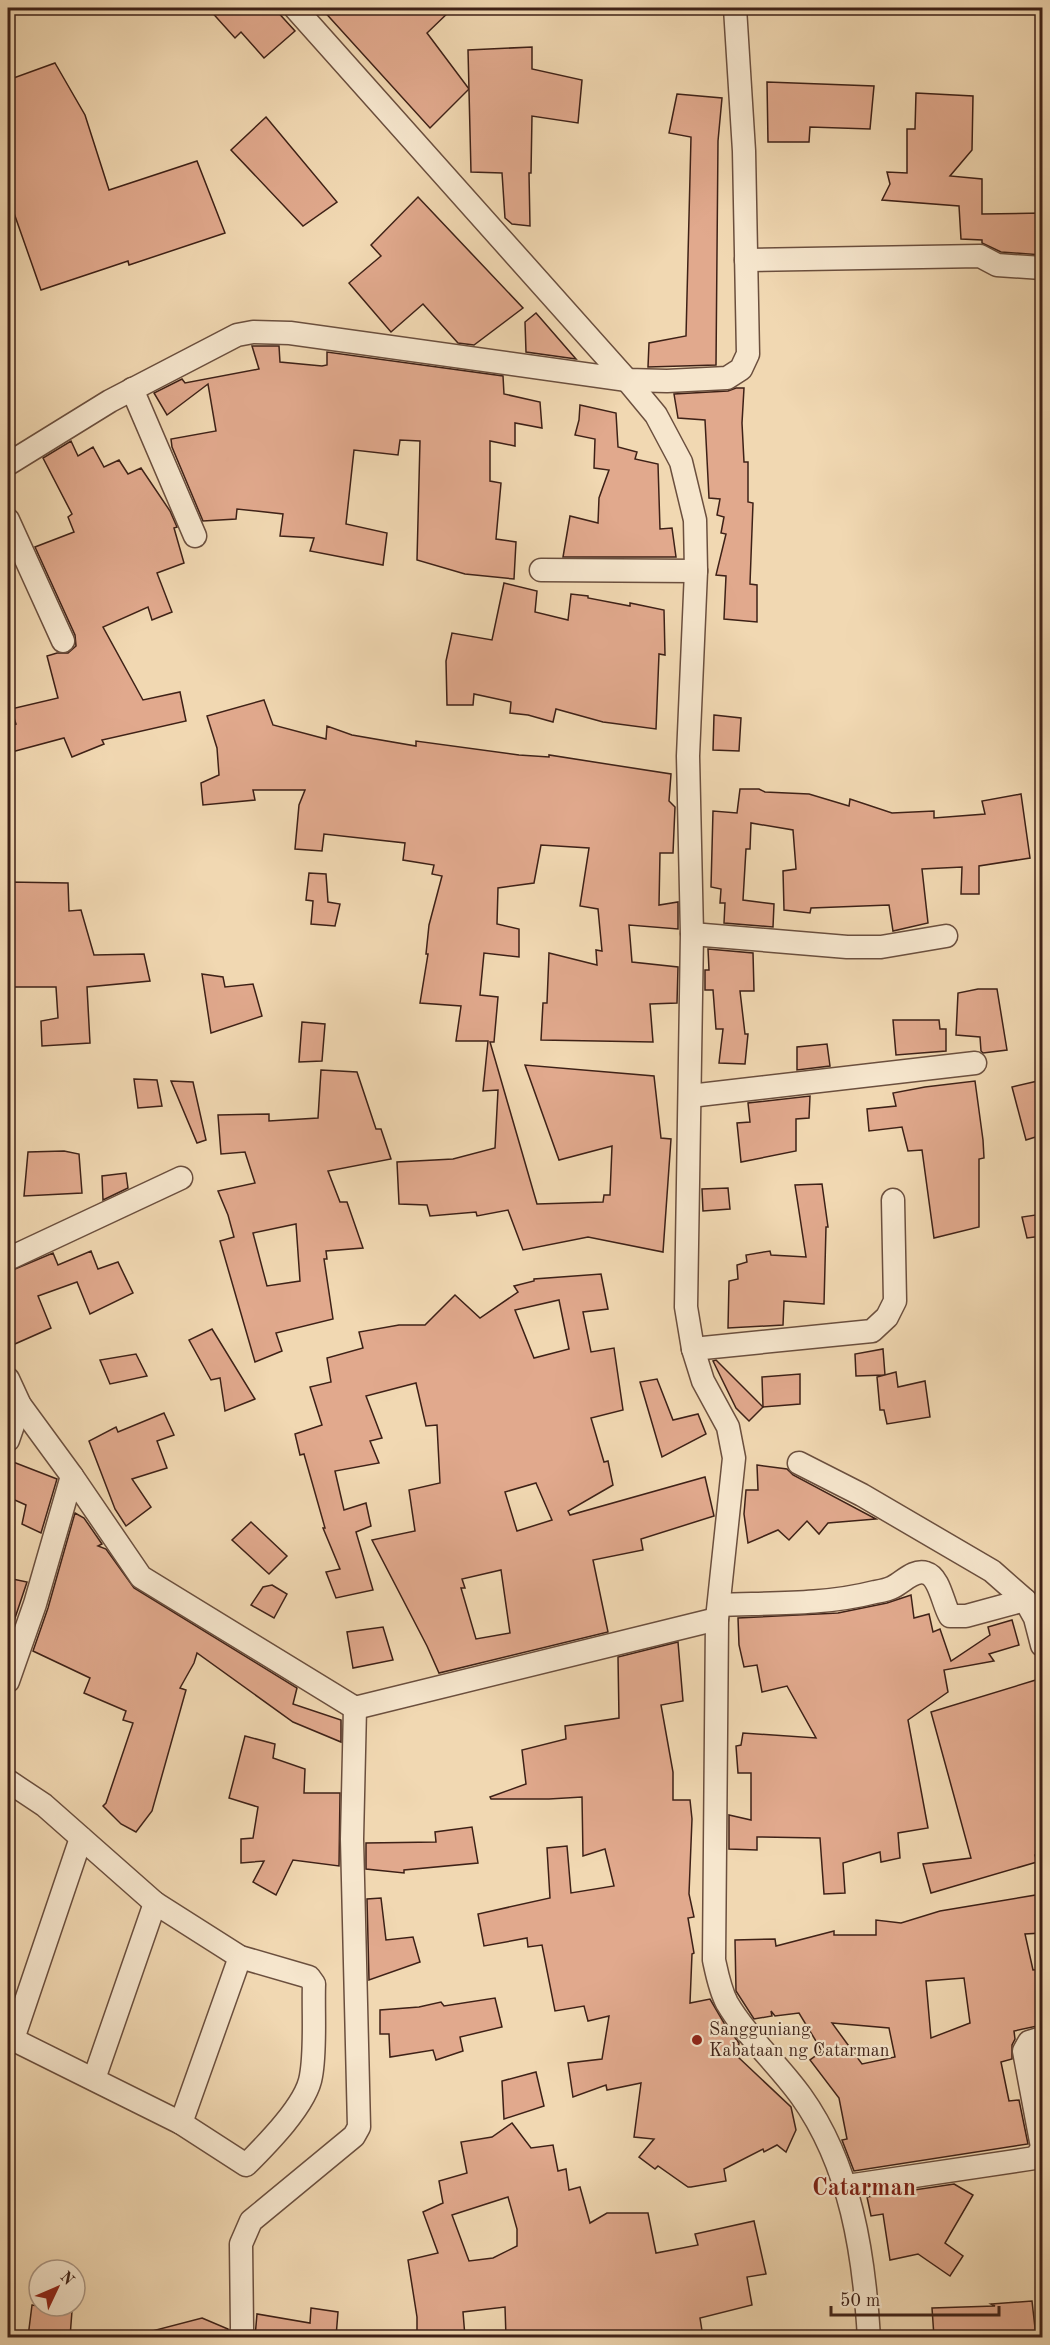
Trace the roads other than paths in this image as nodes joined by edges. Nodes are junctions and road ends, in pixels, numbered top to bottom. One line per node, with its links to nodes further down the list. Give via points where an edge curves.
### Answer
1 (295, 8): 5 (street)
2 (735, 8): 3 (street)
3 (746, 260): 4 (street, via 980,256 997,265); 5 (street, via 748,354 741,369 728,378)
4 (1042, 268)
5 (627, 380): 6 (street, via 302,334 253,332 237,335); 11 (street, via 656,415 681,462 695,520)
6 (132, 389): 7 (street); 9 (street)
7 (8, 464)
8 (8, 520): 12 (street)
9 (195, 536)
10 (541, 570): 11 (street)
11 (696, 571): 13 (street, via 688,756)
12 (63, 641)
13 (692, 934): 14 (street, via 847,947 881,947); 16 (street)
14 (946, 936)
15 (975, 1063): 16 (street)
16 (690, 1096): 20 (street, via 686,1307)
17 (181, 1178): 19 (street)
18 (893, 1200): 20 (street, via 895,1301 887,1317 872,1331)
19 (8, 1259)
20 (693, 1349): 27 (street, via 703,1381 728,1427 734,1458)
21 (8, 1379): 22 (street)
22 (20, 1405): 23 (street); 25 (street)
23 (8, 1440)
24 (799, 1463): 26 (street, via 992,1571)
25 (72, 1476): 29 (street); 30 (street, via 141,1577)
26 (1025, 1600): 27 (street, via 966,1616 950,1616 932,1576 920,1572 892,1588 856,1596); 28 (street)
27 (718, 1612): 30 (street); 40 (street, via 714,1960 718,1981 732,2010 817,2121)
28 (1042, 1645)
29 (8, 1681)
30 (355, 1708): 41 (street, via 352,1839 359,2127 354,2136 251,2221 241,2244)
31 (8, 1783): 32 (street, via 44,1805)
32 (81, 1839): 33 (street); 35 (street)
33 (155, 1903): 34 (street); 37 (street)
34 (240, 1957): 38 (street); 38 (street, via 312,1980 311,2078 295,2110 246,2165)
35 (10, 2038): 37 (street)
36 (1042, 2038): 39 (street, via 1029,2042 1024,2051)
37 (94, 2079): 38 (street)
38 (181, 2122)
39 (1042, 2148): 40 (street, via 1035,2158)
40 (847, 2186): 42 (street, via 866,2288)
41 (241, 2337)
42 (869, 2337)

